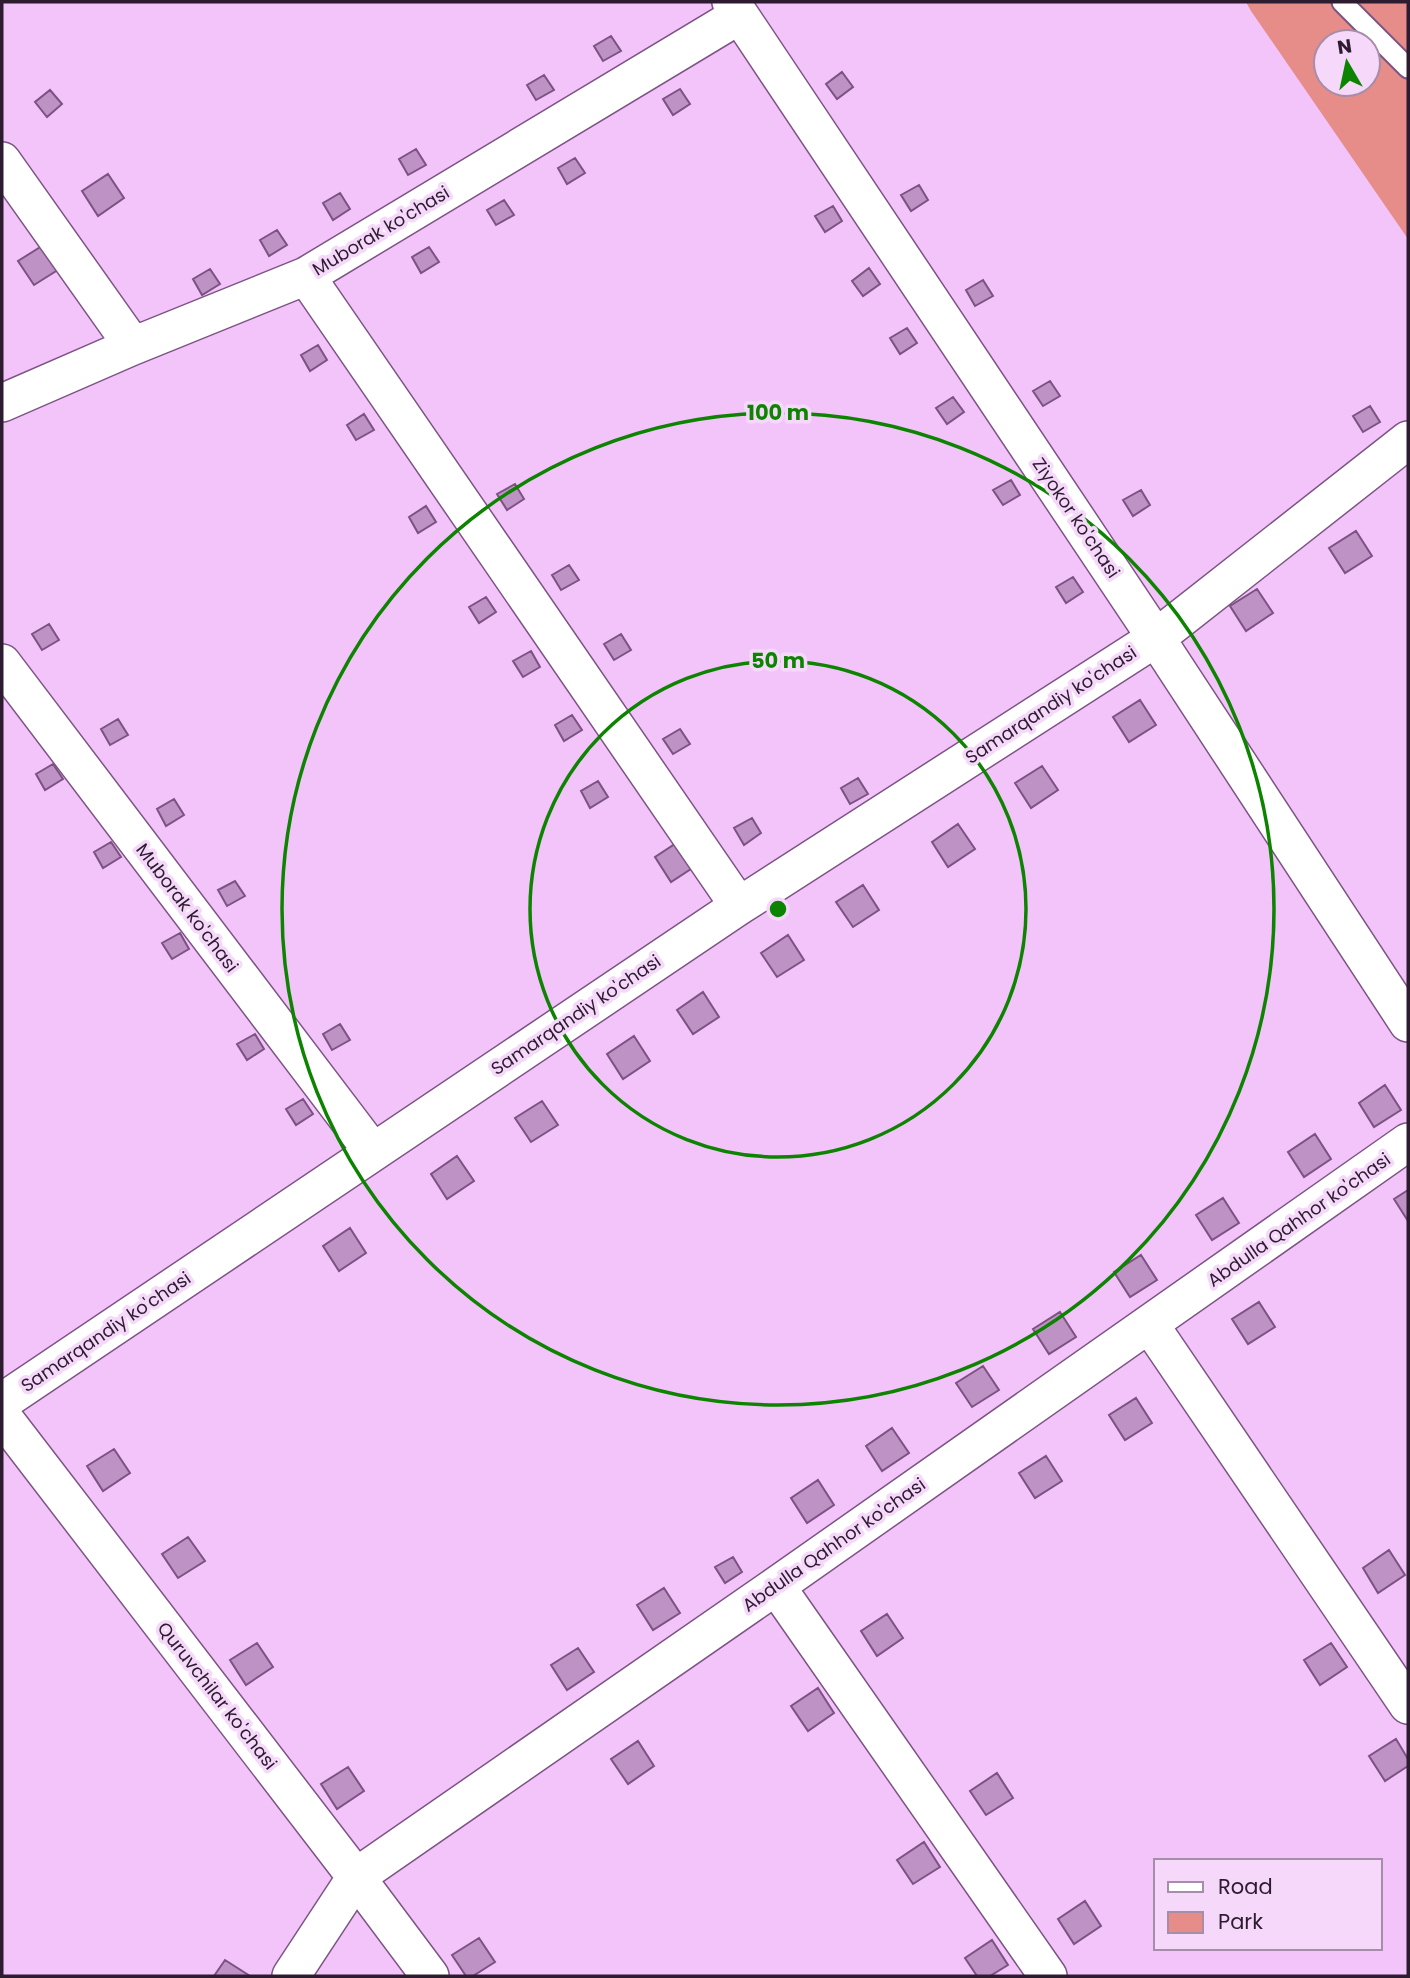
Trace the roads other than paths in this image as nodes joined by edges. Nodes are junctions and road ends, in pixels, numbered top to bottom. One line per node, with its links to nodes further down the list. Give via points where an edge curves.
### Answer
1 (1342, 2): 3 (lane)
2 (734, 9): 5 (street, Muborak ko'chasi); 9 (street, Ziyokor ko'chasi)
3 (1408, 68)
4 (2, 161): 6 (street)
5 (306, 276): 6 (street, Muborak ko'chasi); 11 (street)
6 (133, 346): 7 (street, Muborak ko'chasi)
7 (2, 403)
8 (1408, 440): 9 (street, Samarqandiy ko'chasi)
9 (1156, 638): 11 (street, Samarqandiy ko'chasi); 12 (street, Ziyokor ko'chasi)
10 (2, 663): 14 (street, Muborak ko'chasi)
11 (738, 906): 14 (street, Samarqandiy ko'chasi)
12 (1408, 1023)
13 (1408, 1142): 15 (street, Abdulla Qahhor ko'chasi)
14 (373, 1152): 16 (street, Samarqandiy ko'chasi)
15 (1150, 1325): 18 (street, Abdulla Qahhor ko'chasi); 19 (street)
16 (2, 1402)
17 (2, 1416): 20 (street, Quruvchilar ko'chasi)
18 (776, 1586): 20 (street, Abdulla Qahhor ko'chasi); 23 (street)
19 (1408, 1706)
20 (356, 1877): 21 (street, Abdulla Qahhor ko'chasi); 22 (street, Quruvchilar ko'chasi)
21 (291, 1976)
22 (430, 1976)
23 (1048, 1976)

